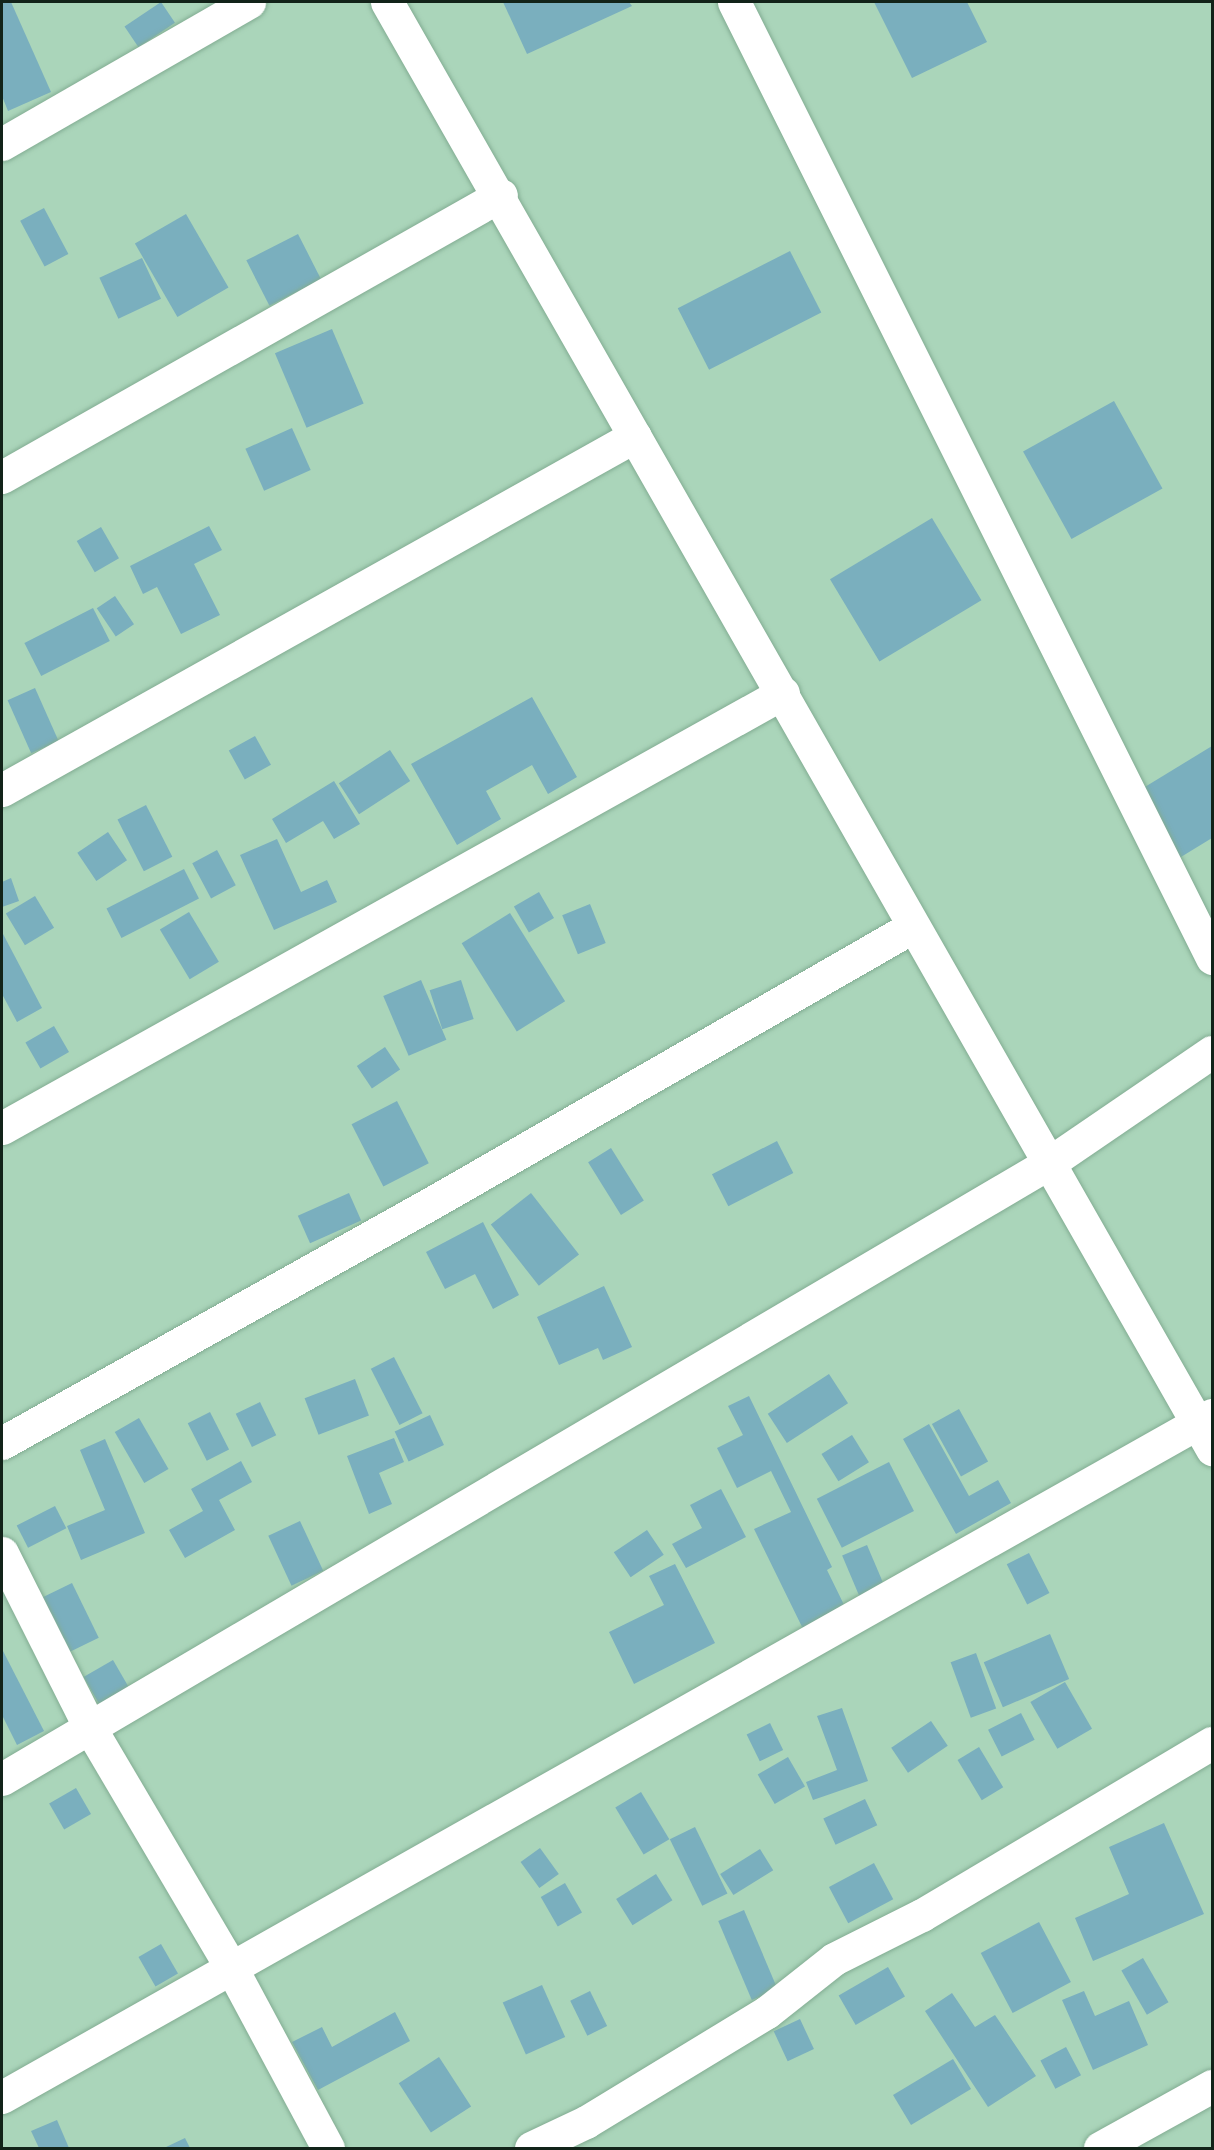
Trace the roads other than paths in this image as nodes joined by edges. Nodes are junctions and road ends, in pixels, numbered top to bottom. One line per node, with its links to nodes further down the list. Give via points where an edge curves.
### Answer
1 (249, 2): 4 (street)
2 (387, 2): 5 (street)
3 (734, 2): 11 (street)
4 (2, 144)
5 (501, 195): 6 (street); 7 (street)
6 (635, 436): 8 (street); 9 (street)
7 (2, 477)
8 (783, 693): 10 (street); 13 (street)
9 (2, 790)
10 (912, 927): 14 (street); 16 (street, via 435,1201)
11 (1212, 958)
12 (1212, 1052): 14 (street)
13 (2, 1128)
14 (1049, 1163): 15 (street); 18 (street)
15 (1208, 1429): 21 (street)
16 (2, 1443)
17 (2, 1553): 18 (street)
18 (90, 1728): 20 (street); 21 (street)
19 (1212, 1743): 25 (street, via 922,1916 834,1959 767,2012 586,2122)
20 (2, 1779)
21 (232, 1969): 23 (street); 24 (street)
22 (1212, 2086): 26 (street)
23 (2, 2097)
24 (328, 2148)
25 (531, 2148)
26 (1100, 2148)

